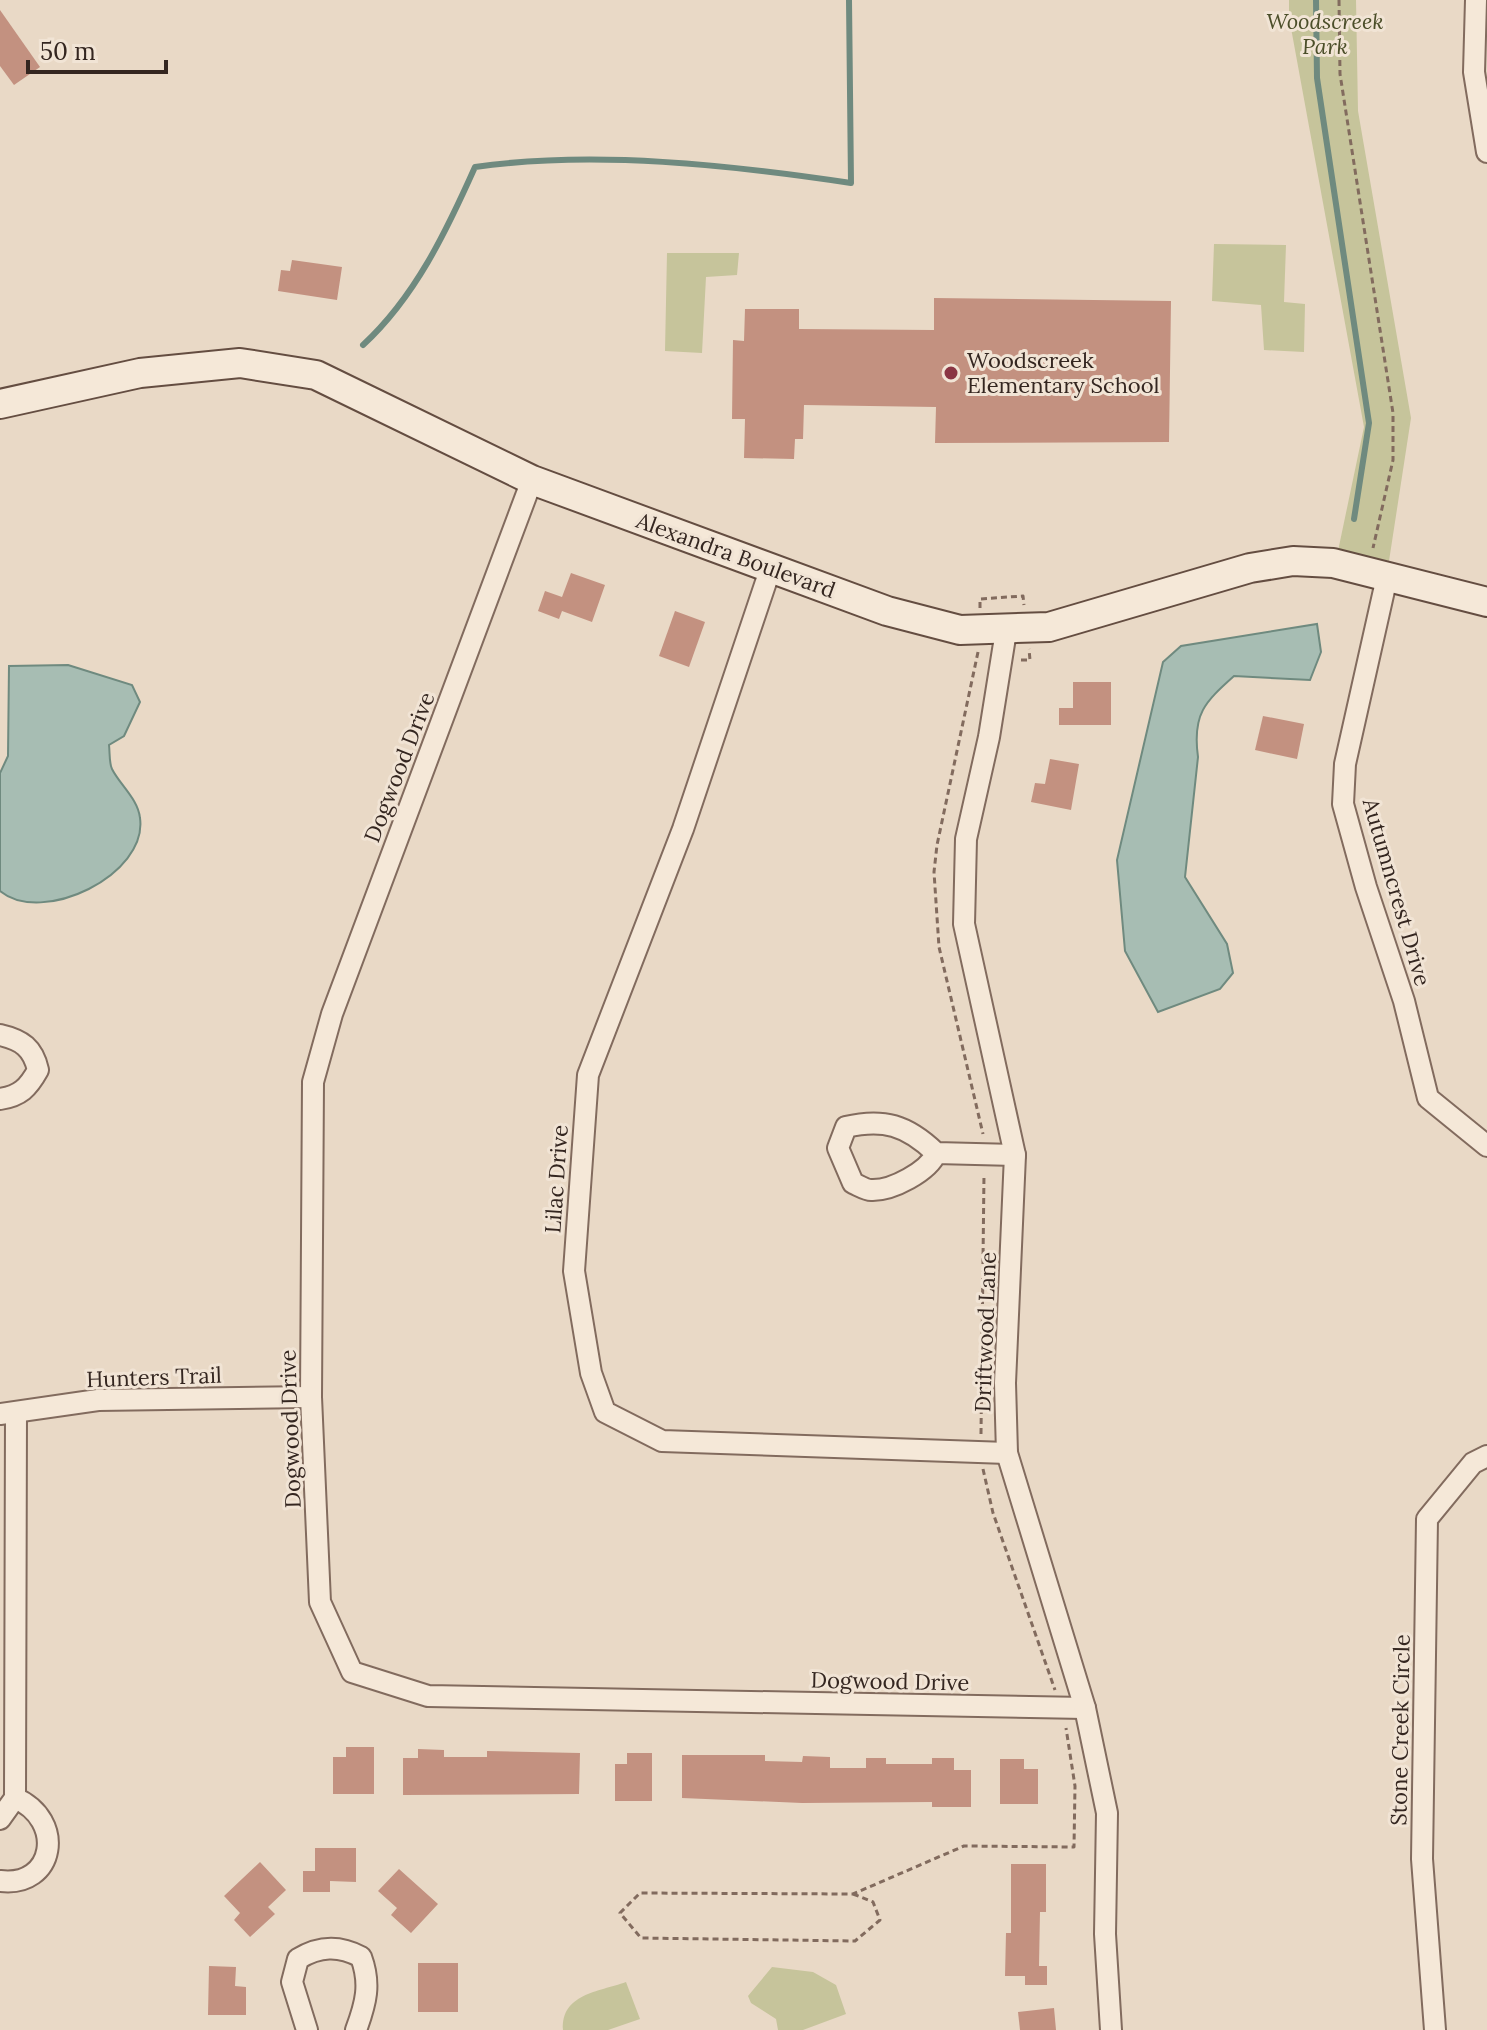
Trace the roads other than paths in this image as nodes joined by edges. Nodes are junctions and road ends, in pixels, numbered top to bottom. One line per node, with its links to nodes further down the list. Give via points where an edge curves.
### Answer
1 (1476, 0): 2 (street, via 1474,72)
2 (1487, 152)
3 (0, 404): 4 (street, Alexandra Boulevard, via 140,373 240,363 316,375)
4 (532, 480): 5 (street, Alexandra Boulevard); 14 (street, Dogwood Drive, via 332,1014 313,1082)
5 (771, 567): 8 (street, Alexandra Boulevard, via 887,611 960,630); 16 (street, Lilac Drive, via 683,829 588,1075 574,1271 591,1373 605,1412 662,1441)
6 (1377, 574): 7 (street, Alexandra Boulevard); 8 (street, Alexandra Boulevard, via 1333,563 1250,568 1049,627); 11 (street, Autumncrest Drive, via 1343,804 1428,1098)
7 (1487, 602)
8 (1004, 630): 13 (street, Driftwood Lane, via 1003,659 966,839 964,924)
9 (0, 1035): 10 (street, via 18,1039 34,1053 38,1070 17,1096)
10 (0, 1099)
11 (1487, 1146)
12 (936, 1153): 12 (street, via 921,1138 876,1119 846,1127 838,1148 853,1183 870,1190 898,1183 931,1164); 13 (street)
13 (1015, 1155): 16 (street, Driftwood Lane)
14 (311, 1397): 15 (street, Hunters Trail, via 98,1400); 18 (street, Dogwood Drive, via 320,1602 352,1672 428,1696)
15 (8, 1413): 19 (street)
16 (1007, 1453): 18 (street, Driftwood Lane)
17 (1487, 1456): 25 (street, Stone Creek Circle, via 1473,1463 1427,1519 1422,1859)
18 (1085, 1708): 24 (street, Driftwood Lane, via 1107,1813 1105,1934)
19 (15, 1798): 20 (street); 21 (street, via 32,1805 44,1819 47,1854 22,1879)
20 (0, 1819)
21 (0, 1881)
22 (307, 2030): 23 (street, via 292,1982 298,1959 313,1949 344,1948 361,1957 367,1975 367,2000)
23 (356, 2030)
24 (1111, 2030)
25 (1435, 2030)

